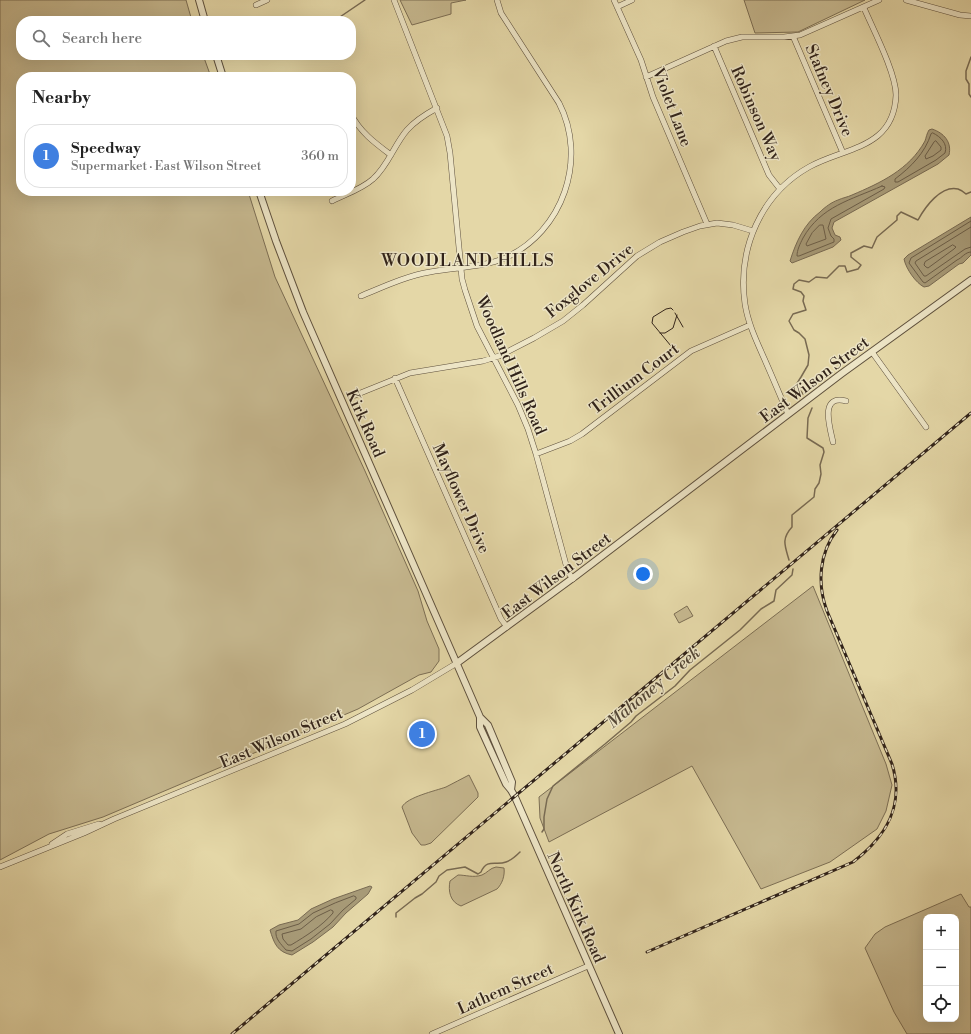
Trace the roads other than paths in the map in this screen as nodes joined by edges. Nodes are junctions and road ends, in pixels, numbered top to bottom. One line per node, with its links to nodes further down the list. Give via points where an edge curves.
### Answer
1 (199, 0): 12 (street)
2 (267, 0): 9 (street)
3 (394, 0): 19 (street, Woodland Hills Road)
4 (497, 0): 30 (street, via 502,13 563,112 571,148 570,172 564,195 556,210 544,228 530,242 497,261)
5 (614, 0): 10 (street, Violet Lane)
6 (632, 0): 10 (street)
7 (879, 0): 11 (street)
8 (906, 0): 13 (street)
9 (256, 5)
10 (617, 6): 18 (street, Violet Lane)
11 (864, 8): 14 (street, via 809,32); 21 (street, via 890,67 895,102 890,119 876,138)
12 (204, 16)
13 (971, 16)
14 (793, 36): 15 (street, via 742,38); 21 (street, Stafney Drive)
15 (714, 46): 18 (street); 24 (street, Robinson Way, via 769,175)
16 (218, 60): 17 (street)
17 (221, 72)
18 (646, 77): 28 (street, Violet Lane)
19 (437, 108): 22 (street, via 407,131); 30 (street, Woodland Hills Road, via 450,148)
20 (356, 123): 22 (street, via 364,134)
21 (843, 154): 24 (street, via 810,167)
22 (391, 155): 23 (street, via 381,171 367,184)
23 (356, 189)
24 (780, 189): 29 (street, via 764,209)
25 (261, 196): 45 (street, Kirk Road, via 303,312)
26 (342, 196): 27 (street)
27 (332, 201)
28 (707, 224): 29 (street, Foxglove Drive, via 727,224); 35 (street, Foxglove Drive, via 660,242 644,252 563,321)
29 (753, 231): 33 (street, via 746,255 744,282 745,305)
30 (461, 267): 32 (street, via 419,274); 35 (street, Woodland Hills Road, via 472,314)
31 (971, 280): 34 (street, East Wilson Street)
32 (361, 296)
33 (750, 325): 39 (street); 42 (street, Trillium Court, via 691,351 582,434)
34 (872, 352): 39 (street, East Wilson Street); 40 (street)
35 (494, 358): 36 (street, Foxglove Drive); 42 (street, Woodland Hills Road, via 523,417)
36 (395, 378): 37 (street, Foxglove Drive); 44 (street, Mayflower Drive, via 501,619)
37 (353, 396)
38 (846, 401): 41 (street, via 832,403 829,407 828,418)
39 (788, 414): 43 (street, East Wilson Street)
40 (926, 427)
41 (833, 442)
42 (536, 454): 43 (street, Woodland Hills Road, via 568,572)
43 (572, 578): 44 (street, East Wilson Street)
44 (507, 627): 45 (street, East Wilson Street)
45 (457, 663): 46 (street, East Wilson Street, via 412,690 345,724 114,820 81,828 46,848); 47 (street, North Kirk Road, via 480,717 488,725 512,782 511,790)
46 (0, 866)
47 (588, 966): 48 (street, Lathem Street); 49 (street, North Kirk Road)
48 (432, 1034)
49 (619, 1034)

